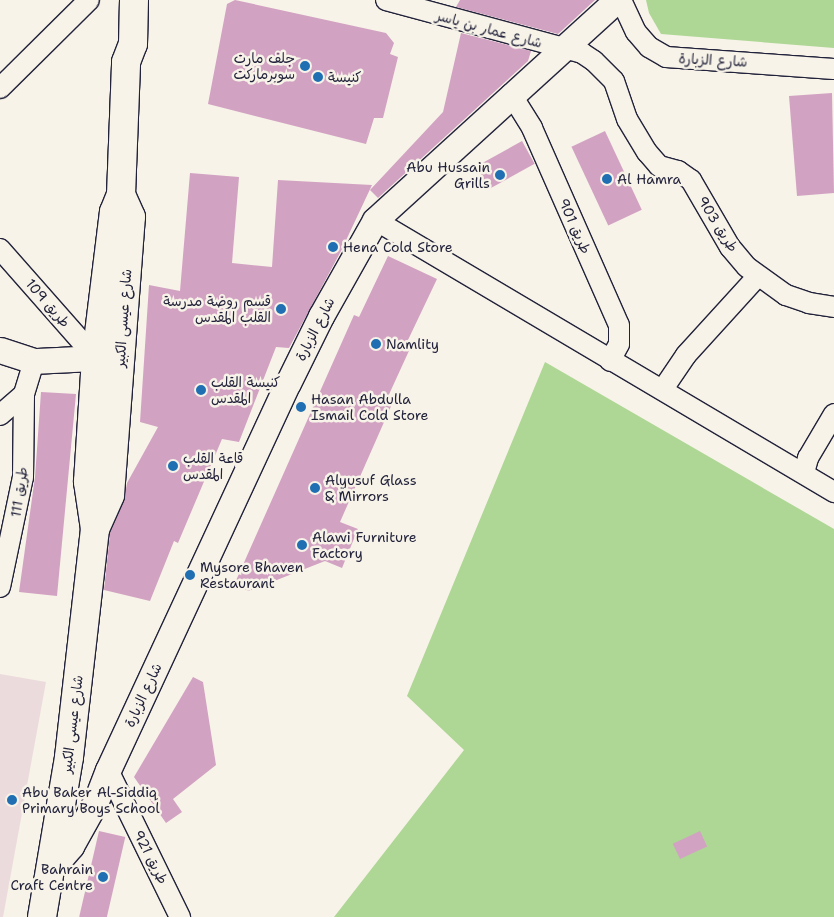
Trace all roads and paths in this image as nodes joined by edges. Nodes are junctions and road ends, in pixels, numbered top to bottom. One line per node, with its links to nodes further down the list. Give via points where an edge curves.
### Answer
1 (89, 0): 10 (street)
2 (116, 0): 8 (main road, شارع عيسى الكبير, via 120,45)
3 (134, 0): 8 (main road, شارع عيسى الكبير, via 133,44)
4 (386, 0): 7 (street, شارع عمار بن ياسر)
5 (617, 0): 7 (street, شارع الزبارة)
6 (621, 0): 9 (street, شارع الزبارة, via 636,32 649,47 666,57)
7 (564, 48): 11 (street, شارع الزبارة); 14 (street, طريق 903, via 582,53 605,70 620,94 627,119 647,152 659,166 678,171 691,180 730,247)
8 (126, 62): 17 (main road, شارع عيسى الكبير, via 121,195 114,212)
9 (834, 69)
10 (0, 88)
11 (511, 94): 12 (street, شارع الزبارة); 19 (street, طريق 901, via 532,128 619,325 619,344)
12 (375, 220): 19 (street); 27 (street, شارع الزبارة, via 300,358)
13 (0, 249): 17 (street, طريق 109)
14 (758, 276): 15 (street, طريق 903, via 786,295 809,303); 20 (street, via 686,355)
15 (834, 306)
16 (0, 350): 18 (street)
17 (108, 359): 18 (street); 28 (main road, شارع عيسى الكبير, via 88,482 95,529 69,757)
18 (34, 360): 21 (street, طريق 111)
19 (610, 361): 20 (street)
20 (662, 389): 24 (street)
21 (24, 394): 23 (street); 26 (street, طريق 111, via 23,477)
22 (834, 414): 24 (street, via 808,458)
23 (0, 415)
24 (804, 473): 25 (street)
25 (834, 492)
26 (1, 581)
27 (108, 770): 28 (street, شارع الزبارة, via 83,825); 30 (street, طريق 921)
28 (52, 868): 29 (main road, شارع عيسى الكبير)
29 (42, 917)
30 (180, 917)

